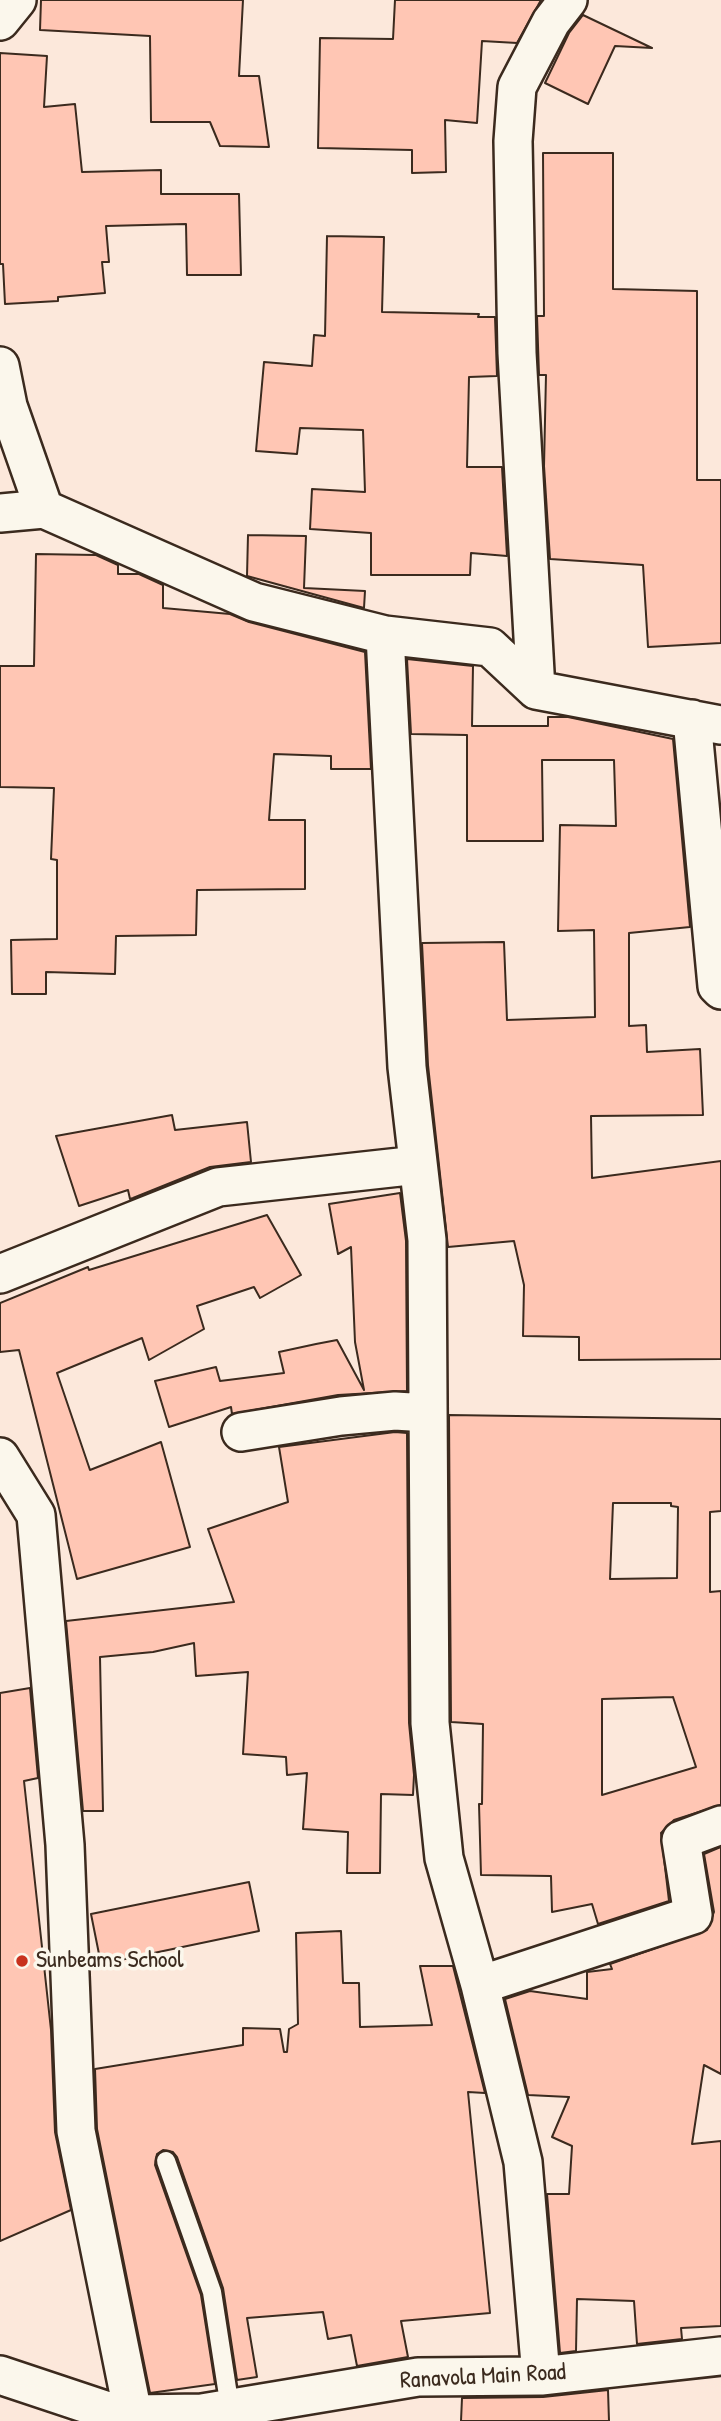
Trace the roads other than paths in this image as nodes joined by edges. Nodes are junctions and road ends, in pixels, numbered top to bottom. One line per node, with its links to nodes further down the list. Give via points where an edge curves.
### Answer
1 (17, 0): 3 (street)
2 (568, 0): 8 (street, via 551,22 517,87 513,141 517,353)
3 (0, 21)
4 (0, 366): 5 (street, via 8,406)
5 (44, 509): 6 (street); 7 (street, via 254,602)
6 (0, 513)
7 (385, 635): 8 (street, via 490,647); 11 (street, via 407,1067)
8 (536, 690): 9 (street)
9 (707, 722): 10 (street, via 717,986)
10 (721, 990)
11 (418, 1165): 12 (street, via 218,1187); 13 (street, via 426,1240)
12 (0, 1274)
13 (427, 1413): 14 (street, via 341,1416); 17 (street, via 430,1723 444,1858)
14 (241, 1432)
15 (0, 1457): 23 (street, via 36,1515 65,1845 76,2131)
16 (721, 1825): 17 (street, via 681,1840 693,1915)
17 (480, 1985): 21 (street, via 523,2162)
18 (166, 2161): 22 (lane, via 212,2292)
19 (721, 2356): 21 (street, Ranavola Main Road)
20 (0, 2375): 23 (street, Ranavola Main Road, via 105,2410)
21 (541, 2376): 22 (street, Ranavola Main Road, via 418,2377)
22 (230, 2408): 23 (street, Ranavola Main Road)
23 (133, 2414)

